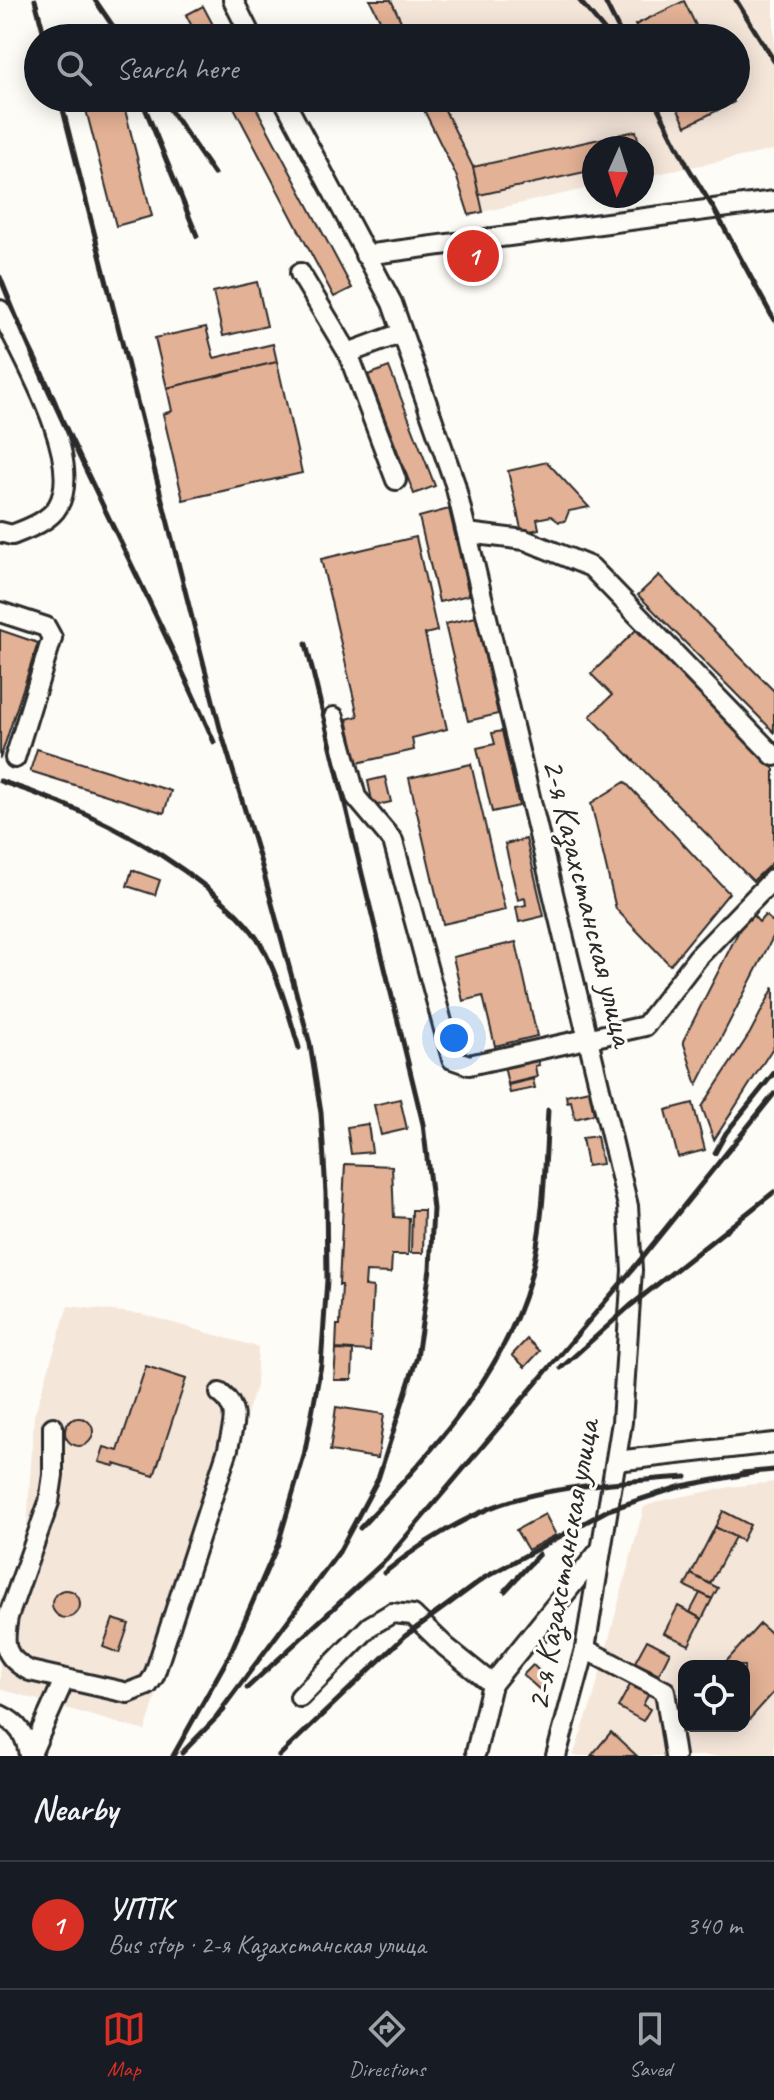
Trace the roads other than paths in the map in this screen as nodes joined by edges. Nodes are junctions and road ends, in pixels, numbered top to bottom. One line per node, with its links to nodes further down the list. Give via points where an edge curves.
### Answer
1 (233, 0): 2 (street)
2 (245, 24)
3 (290, 112): 5 (street, 2-я Казахстанская улица)
4 (774, 201): 5 (street)
5 (365, 255): 8 (street, 2-я Казахстанская улица)
6 (300, 273): 9 (street)
7 (0, 310): 12 (street, via 56,428 66,479 58,507 35,526)
8 (402, 333): 9 (street); 11 (street, 2-я Казахстанская улица)
9 (348, 353): 10 (street)
10 (396, 480)
11 (467, 533): 15 (street, via 525,540 591,567); 18 (street, 2-я Казахстанская улица)
12 (6, 534)
13 (0, 612): 16 (street, via 46,627 52,638)
14 (334, 717): 18 (street, via 356,797 393,841 452,1059 469,1065)
15 (774, 756)
16 (15, 758)
17 (774, 878): 18 (street, via 698,957 645,1026)
18 (590, 1040): 22 (street, 2-я Казахстанская улица, via 628,1206 632,1270)
19 (220, 1393): 25 (street, via 234,1413 228,1449 154,1676 148,1685 128,1693)
20 (53, 1427): 25 (street, via 49,1502 5,1636 16,1664)
21 (774, 1443): 22 (street)
22 (616, 1461): 23 (street, 2-я Казахстанская улица)
23 (602, 1548): 24 (street, 2-я Казахстанская улица); 26 (street)
24 (585, 1649): 31 (street, 2-я Казахстанская улица); 32 (street, via 665,1691)
25 (64, 1680): 30 (street)
26 (492, 1684): 27 (street, via 413,1615 392,1613 370,1626); 29 (street)
27 (300, 1697)
28 (0, 1715): 30 (street, via 20,1728)
29 (476, 1752)
30 (30, 1756)
31 (556, 1756)
32 (675, 1756)

